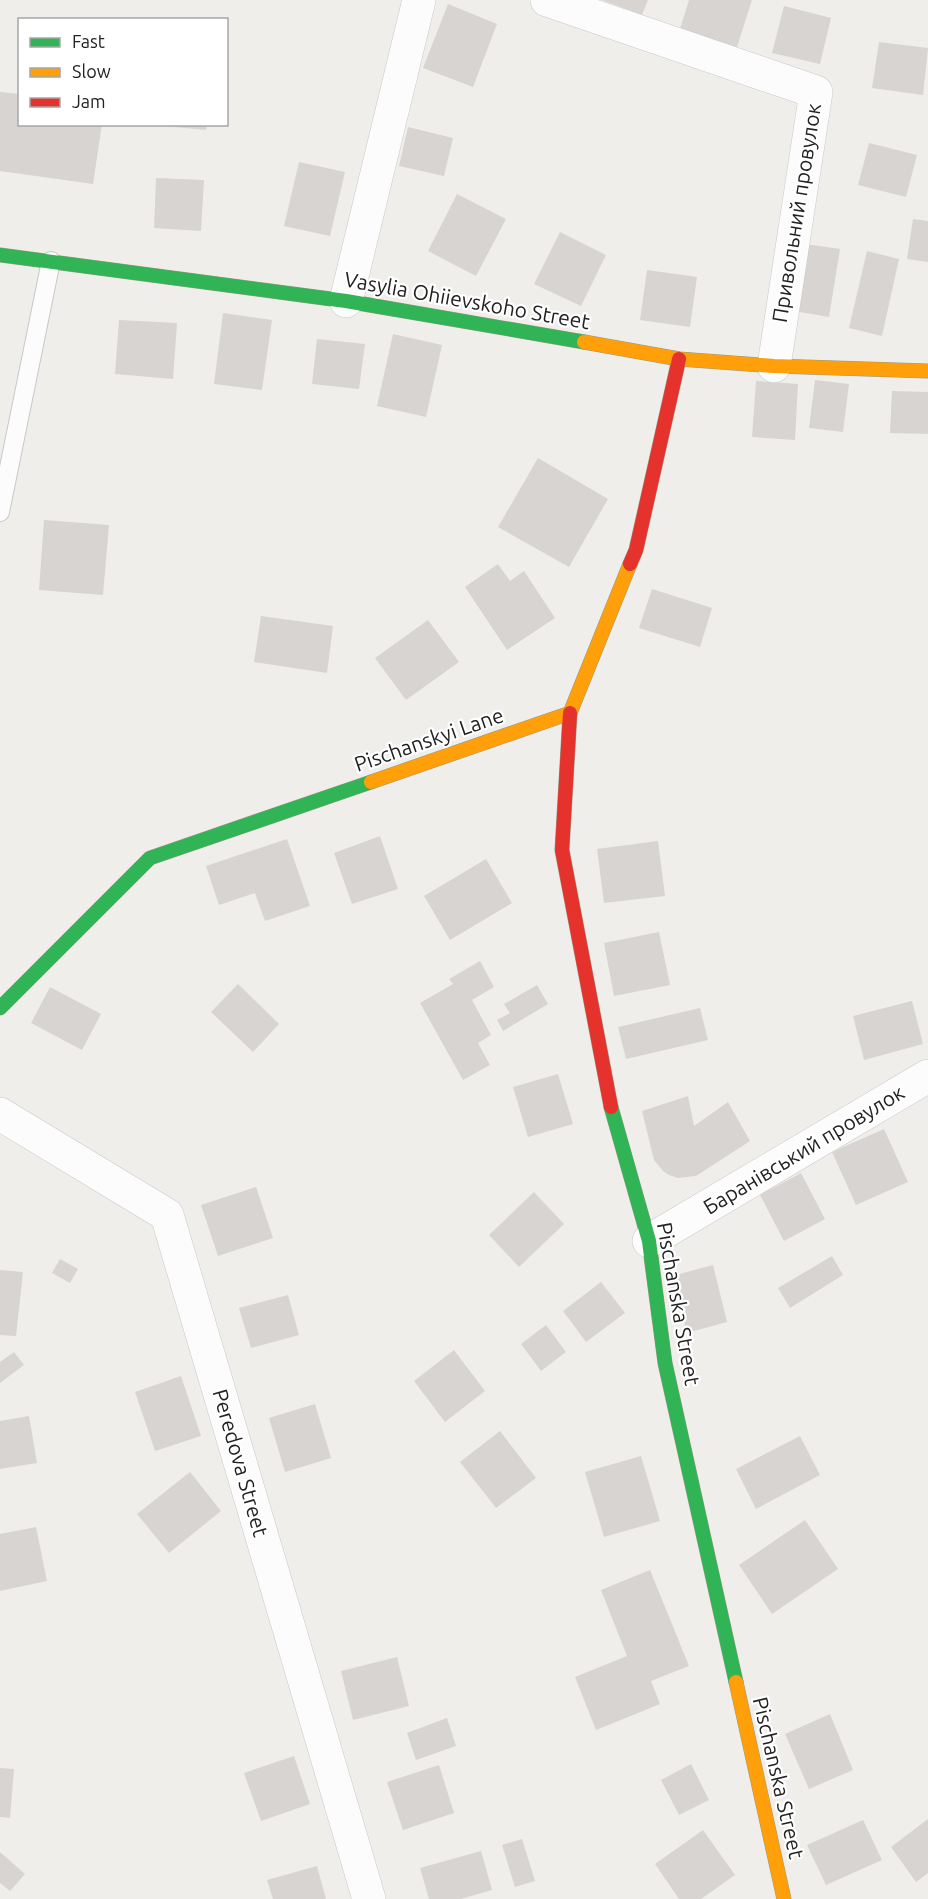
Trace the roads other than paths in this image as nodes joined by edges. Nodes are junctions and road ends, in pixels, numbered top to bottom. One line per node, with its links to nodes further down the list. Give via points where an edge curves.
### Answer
1 (419, 0): 5 (street)
2 (547, 0): 7 (street, Привольний провулок, via 816,92)
3 (0, 255): 4 (street, Vasylia Ohiievskoho Street)
4 (51, 261): 5 (street, Vasylia Ohiievskoho Street); 9 (lane)
5 (346, 301): 6 (street, Vasylia Ohiievskoho Street)
6 (679, 359): 7 (street, Vasylia Ohiievskoho Street); 10 (street, via 636,549)
7 (774, 366): 8 (street, Vasylia Ohiievskoho Street)
8 (928, 371)
9 (0, 513)
10 (570, 713): 11 (street, Pischanskyi Lane, via 150,858); 14 (street, Pischanska Street, via 562,850 610,1102)
11 (0, 1008)
12 (928, 1076): 14 (street, Баранівський провулок)
13 (0, 1114): 15 (street, Peredova Street, via 167,1215)
14 (649, 1241): 16 (street, Pischanska Street, via 664,1363)
15 (369, 1899)
16 (784, 1899)

